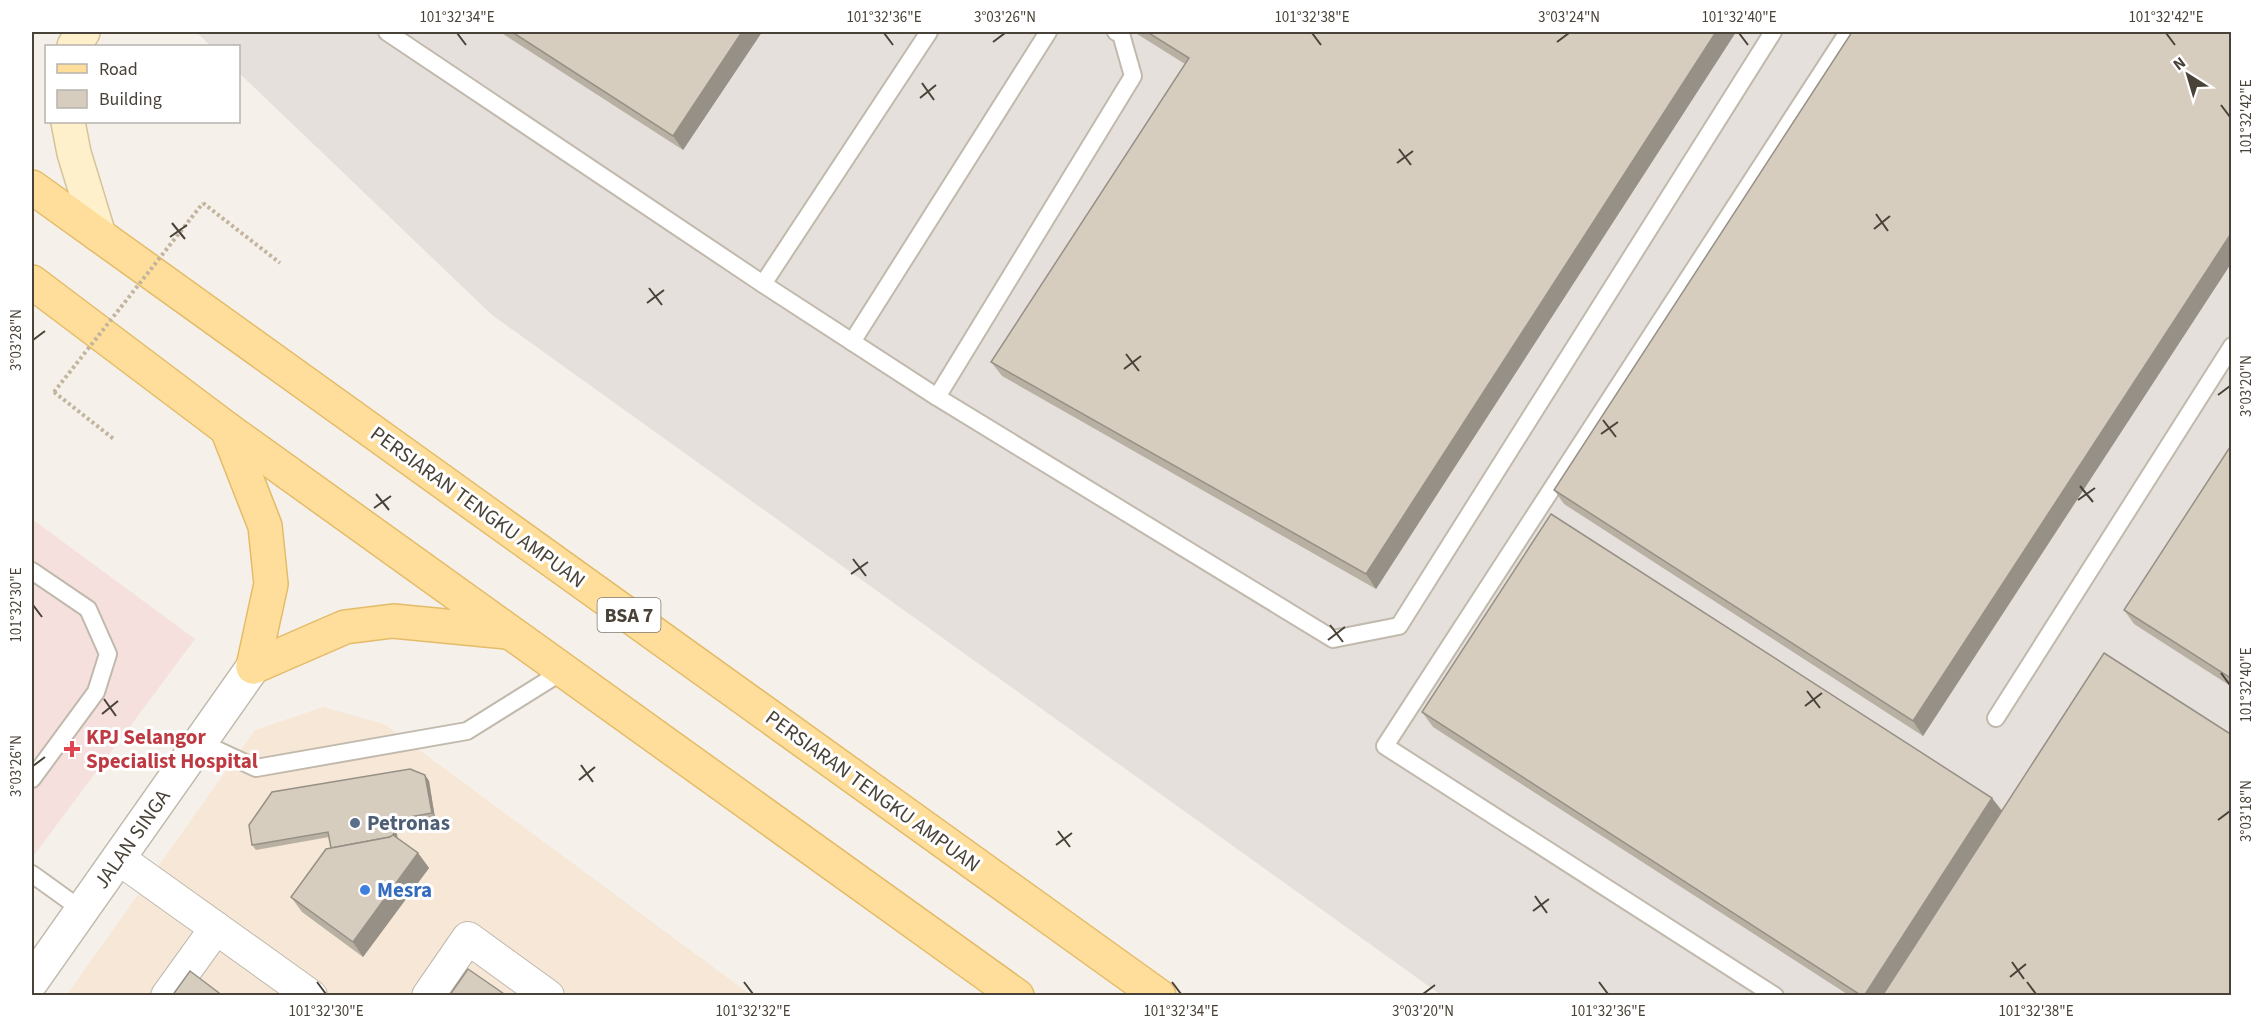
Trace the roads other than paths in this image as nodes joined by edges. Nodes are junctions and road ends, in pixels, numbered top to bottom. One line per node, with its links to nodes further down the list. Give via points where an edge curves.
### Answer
1 (387, 32): 11 (lane)
2 (929, 32): 11 (lane)
3 (1048, 32): 12 (lane)
4 (1116, 32): 14 (lane, via 1121,34 1133,76)
5 (1773, 32): 14 (lane, via 1398,626 1333,639)
6 (1848, 32): 34 (lane, via 1385,746)
7 (68, 123): 9 (main road)
8 (32, 187): 9 (main road, PERSIARAN TENGKU AMPUAN / BSA 7)
9 (99, 235): 33 (main road, PERSIARAN TENGKU AMPUAN / BSA 7)
10 (32, 282): 15 (main road)
11 (763, 284): 12 (lane)
12 (852, 342): 14 (lane)
13 (2232, 346): 20 (lane)
14 (937, 397)
15 (227, 429): 17 (main road); 18 (main road, via 266,538 271,584)
16 (32, 571): 22 (lane, via 88,609 108,654 96,692)
17 (508, 633): 18 (main road, via 393,621 345,627); 19 (main road)
18 (253, 667): 21 (street, JALAN SINGA)
19 (562, 671): 21 (lane, via 467,731 256,768); 32 (main road)
20 (1996, 718)
21 (200, 742): 23 (street, JALAN SINGA)
22 (32, 779)
23 (118, 858): 25 (street, JALAN SINGA); 26 (street)
24 (32, 874): 25 (lane)
25 (82, 910): 27 (street, JALAN SINGA)
26 (216, 928): 28 (street); 29 (street)
27 (32, 981)
28 (167, 996)
29 (311, 996)
30 (428, 996): 31 (street, via 468,938)
31 (548, 996)
32 (1017, 996)
33 (1159, 996)
34 (1775, 996)

